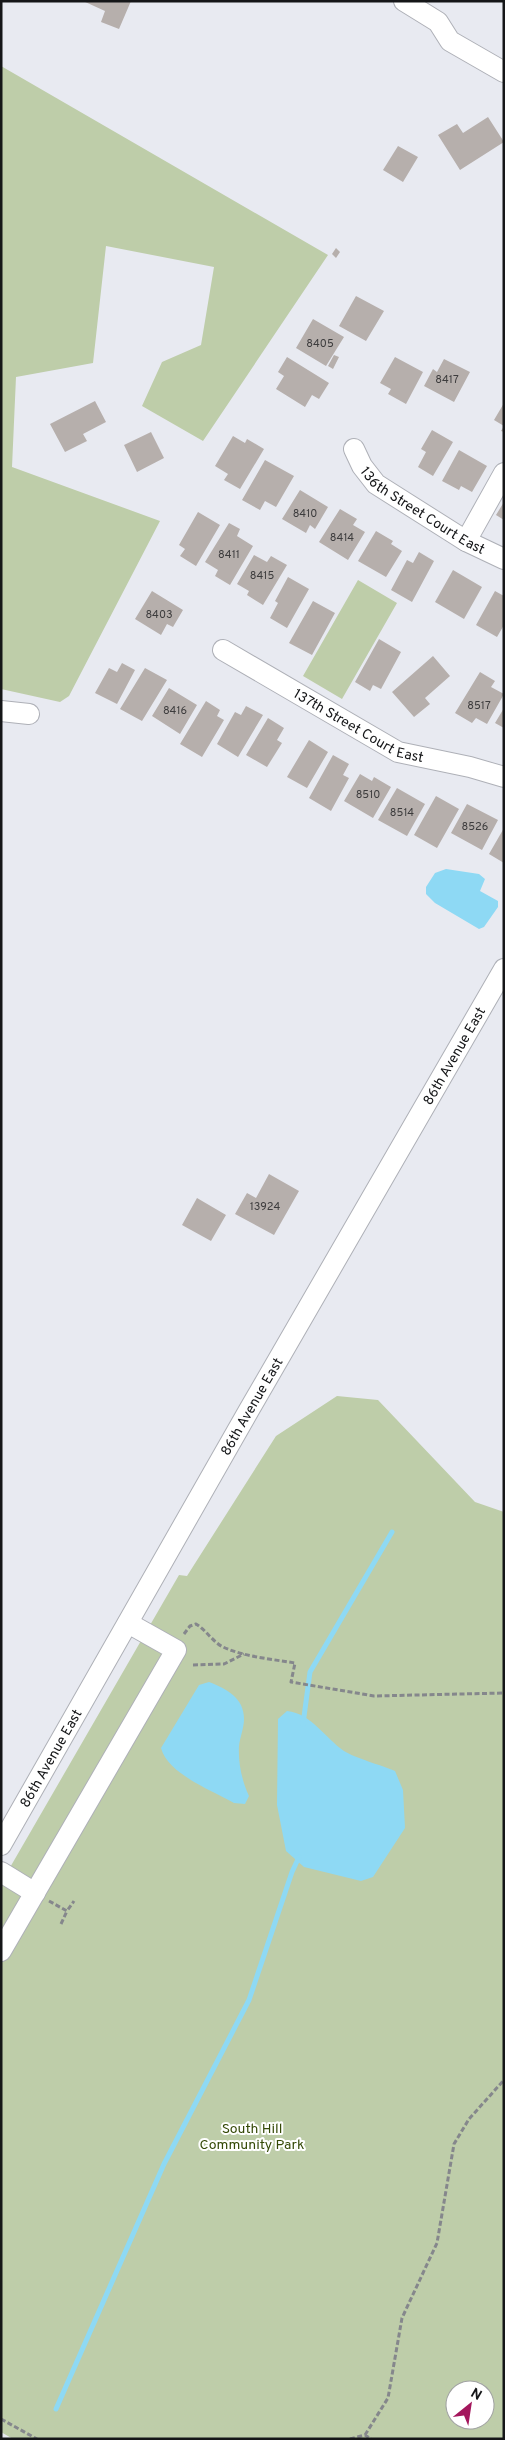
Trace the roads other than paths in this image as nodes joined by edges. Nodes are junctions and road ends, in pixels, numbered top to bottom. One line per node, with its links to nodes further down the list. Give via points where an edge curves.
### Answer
1 (404, 1): 2 (street, via 438,22 450,41)
2 (504, 72)
3 (354, 449): 5 (street, 136th Street Court East, via 376,484)
4 (504, 473): 5 (street)
5 (466, 541): 6 (street, 136th Street Court East)
6 (504, 559)
7 (223, 650): 10 (street, 137th Street Court East, via 398,752)
8 (1, 710): 9 (street)
9 (29, 714)
10 (504, 777)
11 (504, 969): 12 (street, 86th Avenue East)
12 (128, 1622): 13 (street, 86th Avenue East); 15 (street, via 176,1650)
13 (1, 1845)
14 (1, 1872): 15 (street)
15 (35, 1893): 16 (street)
16 (1, 1952)

